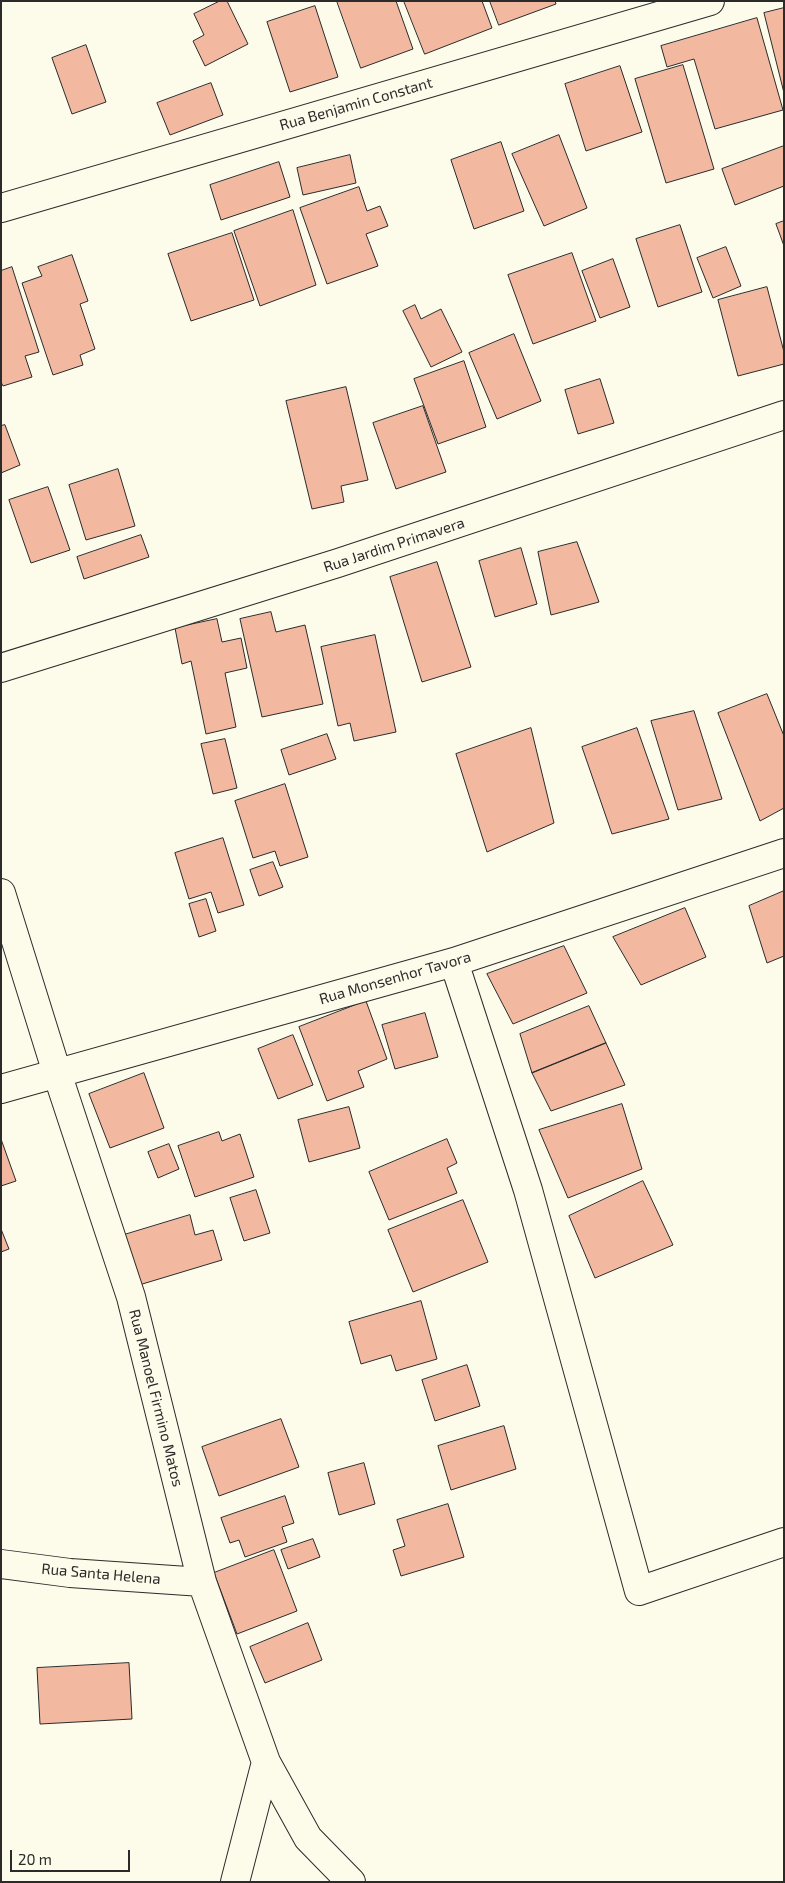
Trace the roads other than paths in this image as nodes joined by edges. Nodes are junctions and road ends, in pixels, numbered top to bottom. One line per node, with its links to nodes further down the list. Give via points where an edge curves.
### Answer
1 (710, 1): 2 (street, Rua Benjamin Constant)
2 (1, 208)
3 (784, 416): 4 (street, Rua Jardim Primavera, via 338,563)
4 (1, 668)
5 (784, 853): 7 (street, Rua Monsenhor Tavora)
6 (1, 893): 8 (street, Rua Manoel Firmino Matos)
7 (454, 962): 8 (street, Rua Monsenhor Tavora); 10 (street, via 528,1190 639,1591)
8 (58, 1073): 9 (street, Rua Monsenhor Tavora); 12 (street, Rua Manoel Firmino Matos, via 131,1297)
9 (1, 1089)
10 (784, 1542)
11 (1, 1564): 12 (street, Rua Santa Helena, via 70,1573)
12 (202, 1582): 13 (street, Rua Manoel Firmino Matos)
13 (266, 1762): 14 (street); 15 (street, Rua Manoel Firmino Matos, via 308,1838)
14 (235, 1882)
15 (351, 1882)

